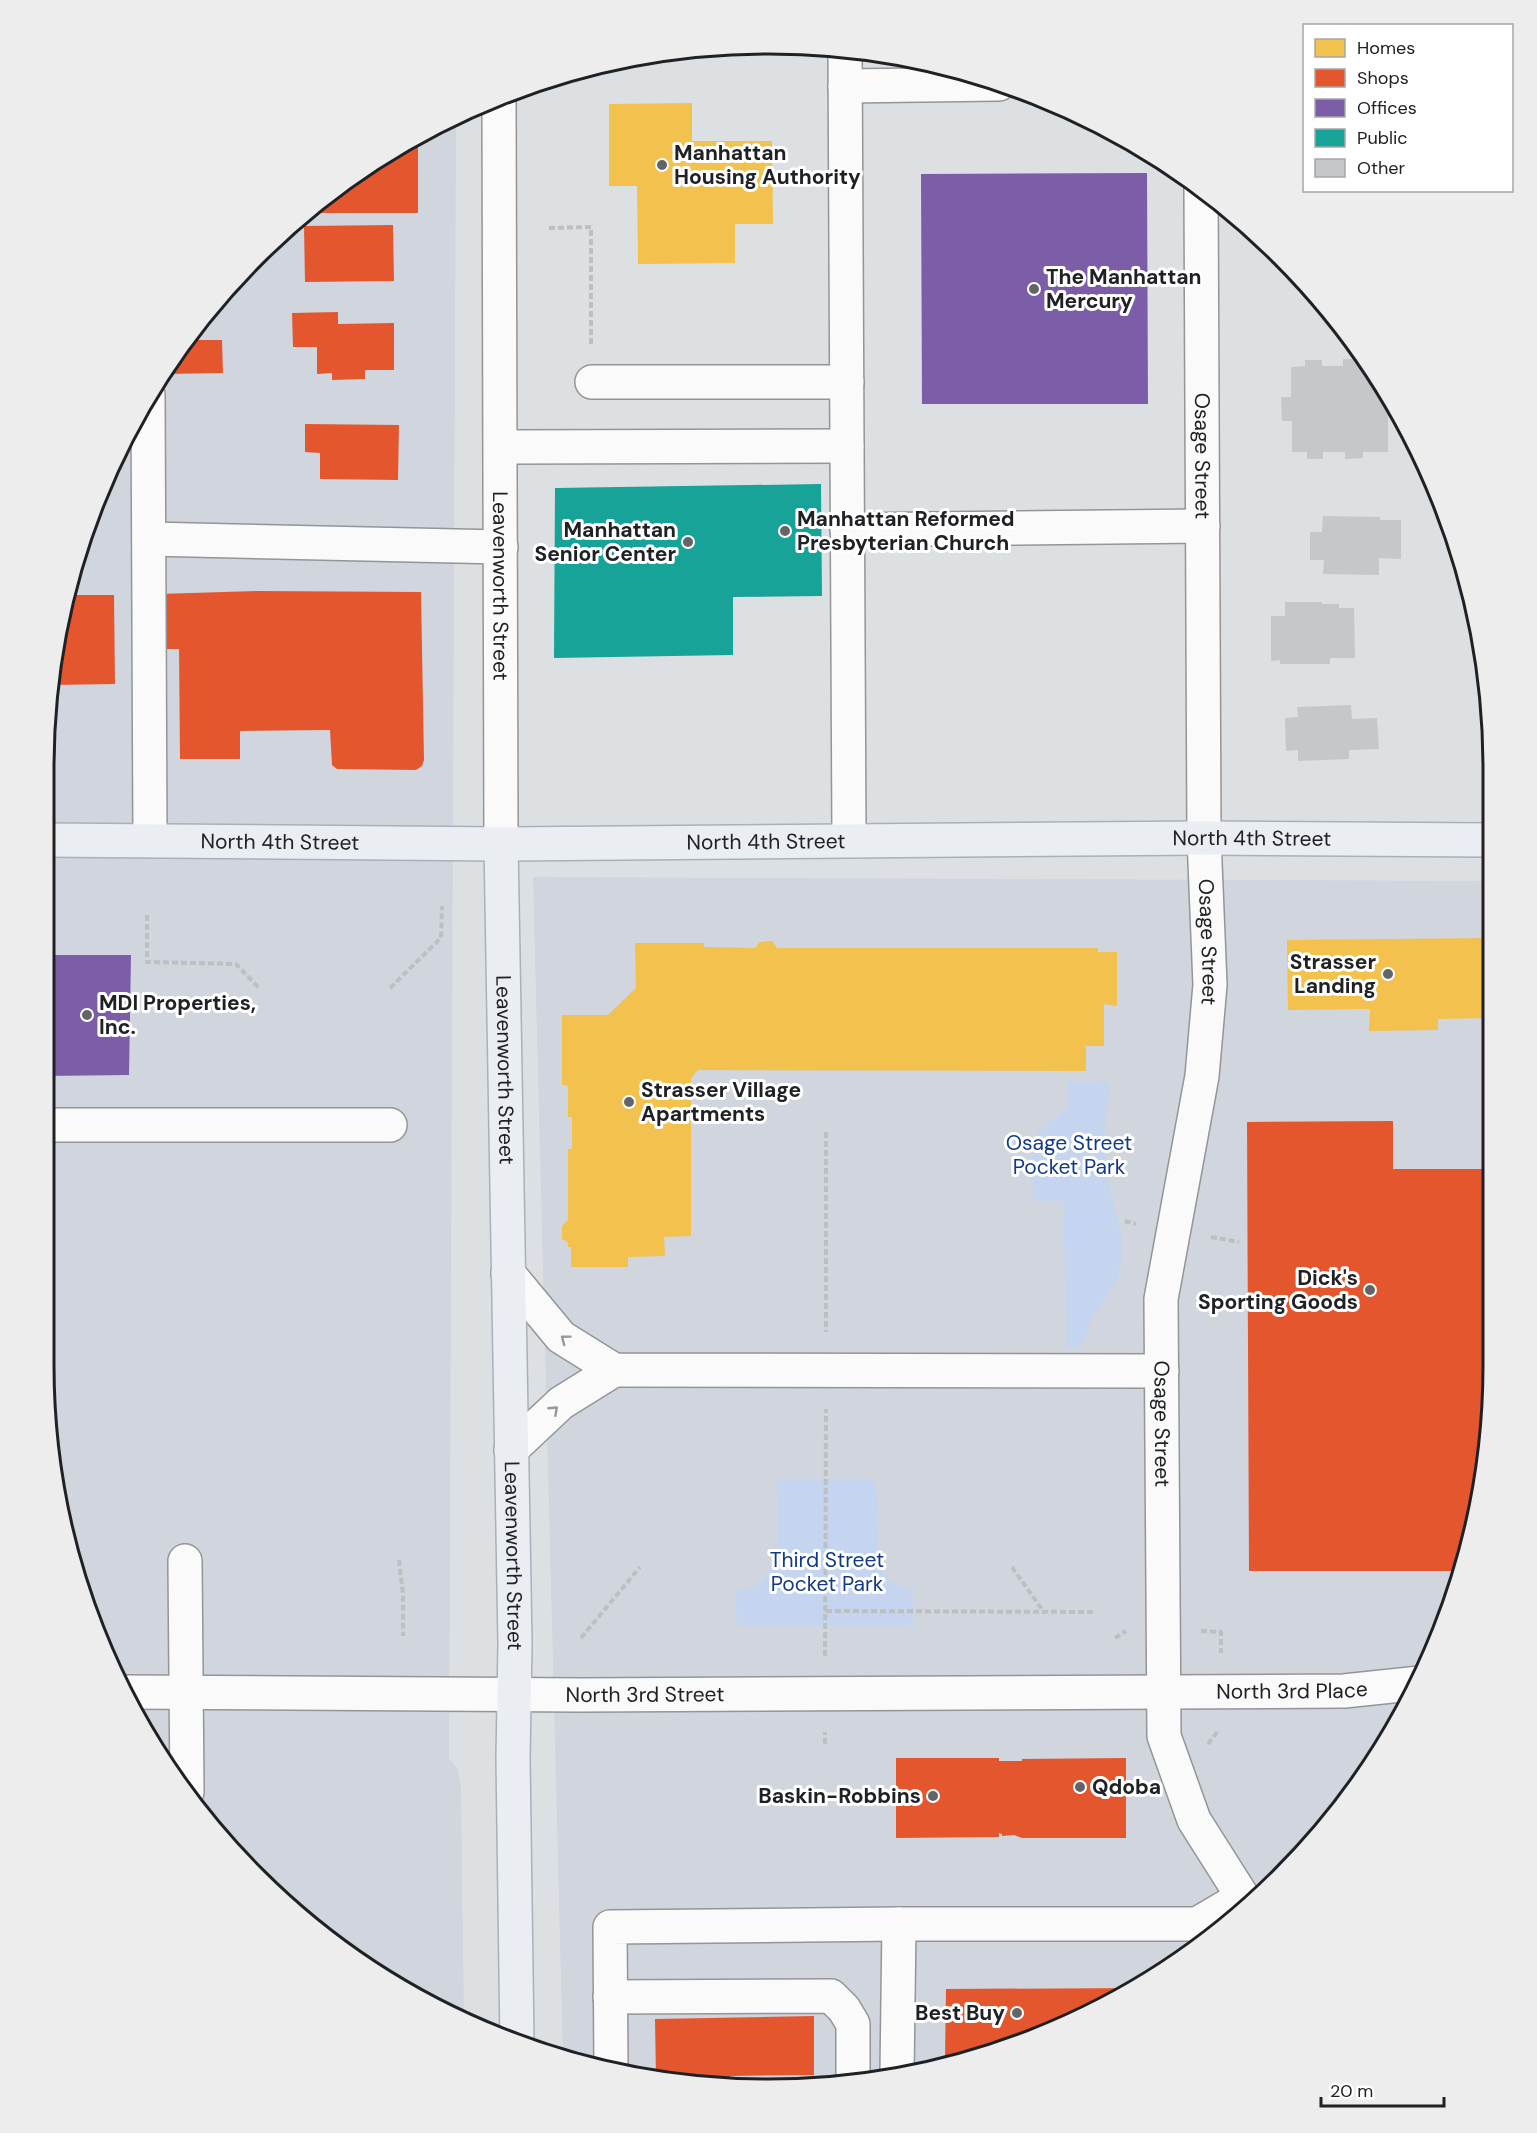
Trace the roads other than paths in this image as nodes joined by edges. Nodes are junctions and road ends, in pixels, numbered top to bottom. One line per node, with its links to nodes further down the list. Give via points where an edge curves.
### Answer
1 (844, 58): 3 (street)
2 (973, 84): 3 (street)
3 (845, 86): 7 (street)
4 (499, 107): 10 (street, Leavenworth Street)
5 (1201, 201): 11 (street, Osage Street)
6 (592, 382): 7 (street)
7 (847, 382): 9 (street)
8 (148, 414): 13 (street)
9 (847, 446): 10 (street); 12 (street)
10 (501, 447): 14 (street, Leavenworth Street)
11 (1203, 526): 12 (street); 15 (street, Osage Street)
12 (847, 530): 18 (street)
13 (149, 540): 14 (street); 17 (street)
14 (501, 547): 20 (street, Leavenworth Street)
15 (1204, 838): 18 (main road, North 4th Street); 19 (main road, North 4th Street); 25 (street, Osage Street, via 1210,985 1202,1076 1161,1299)
16 (54, 840): 17 (main road, North 4th Street)
17 (150, 840): 20 (main road, North 4th Street)
18 (849, 840): 20 (main road, North 4th Street)
19 (1483, 840)
20 (501, 844): 23 (main road, Leavenworth Street)
21 (54, 1125): 22 (street)
22 (390, 1125)
23 (508, 1274): 24 (street, one-way to 23, via 561,1337); 26 (main road, Leavenworth Street)
24 (614, 1370): 25 (street); 26 (street, one-way to 24, via 561,1403)
25 (1162, 1371): 31 (street, Osage Street)
26 (511, 1450): 32 (main road, Leavenworth Street)
27 (185, 1561): 30 (street)
28 (1407, 1684): 31 (street, North 3rd Place, via 1344,1691)
29 (134, 1692): 30 (street, North 3rd Street)
30 (186, 1692): 32 (street, North 3rd Street); 33 (street)
31 (1163, 1692): 32 (street, North 3rd Street); 34 (street, Osage Street, via 1164,1736 1194,1820)
32 (515, 1693): 38 (main road, Leavenworth Street)
33 (187, 1778)
34 (1244, 1898)
35 (1232, 1908): 36 (street, via 1197,1924)
36 (899, 1924): 37 (street, via 610,1926); 40 (street)
37 (610, 1997): 39 (street); 41 (street, via 831,1996 853,2024)
38 (517, 2033)
39 (611, 2061)
40 (897, 2067)
41 (853, 2074)

